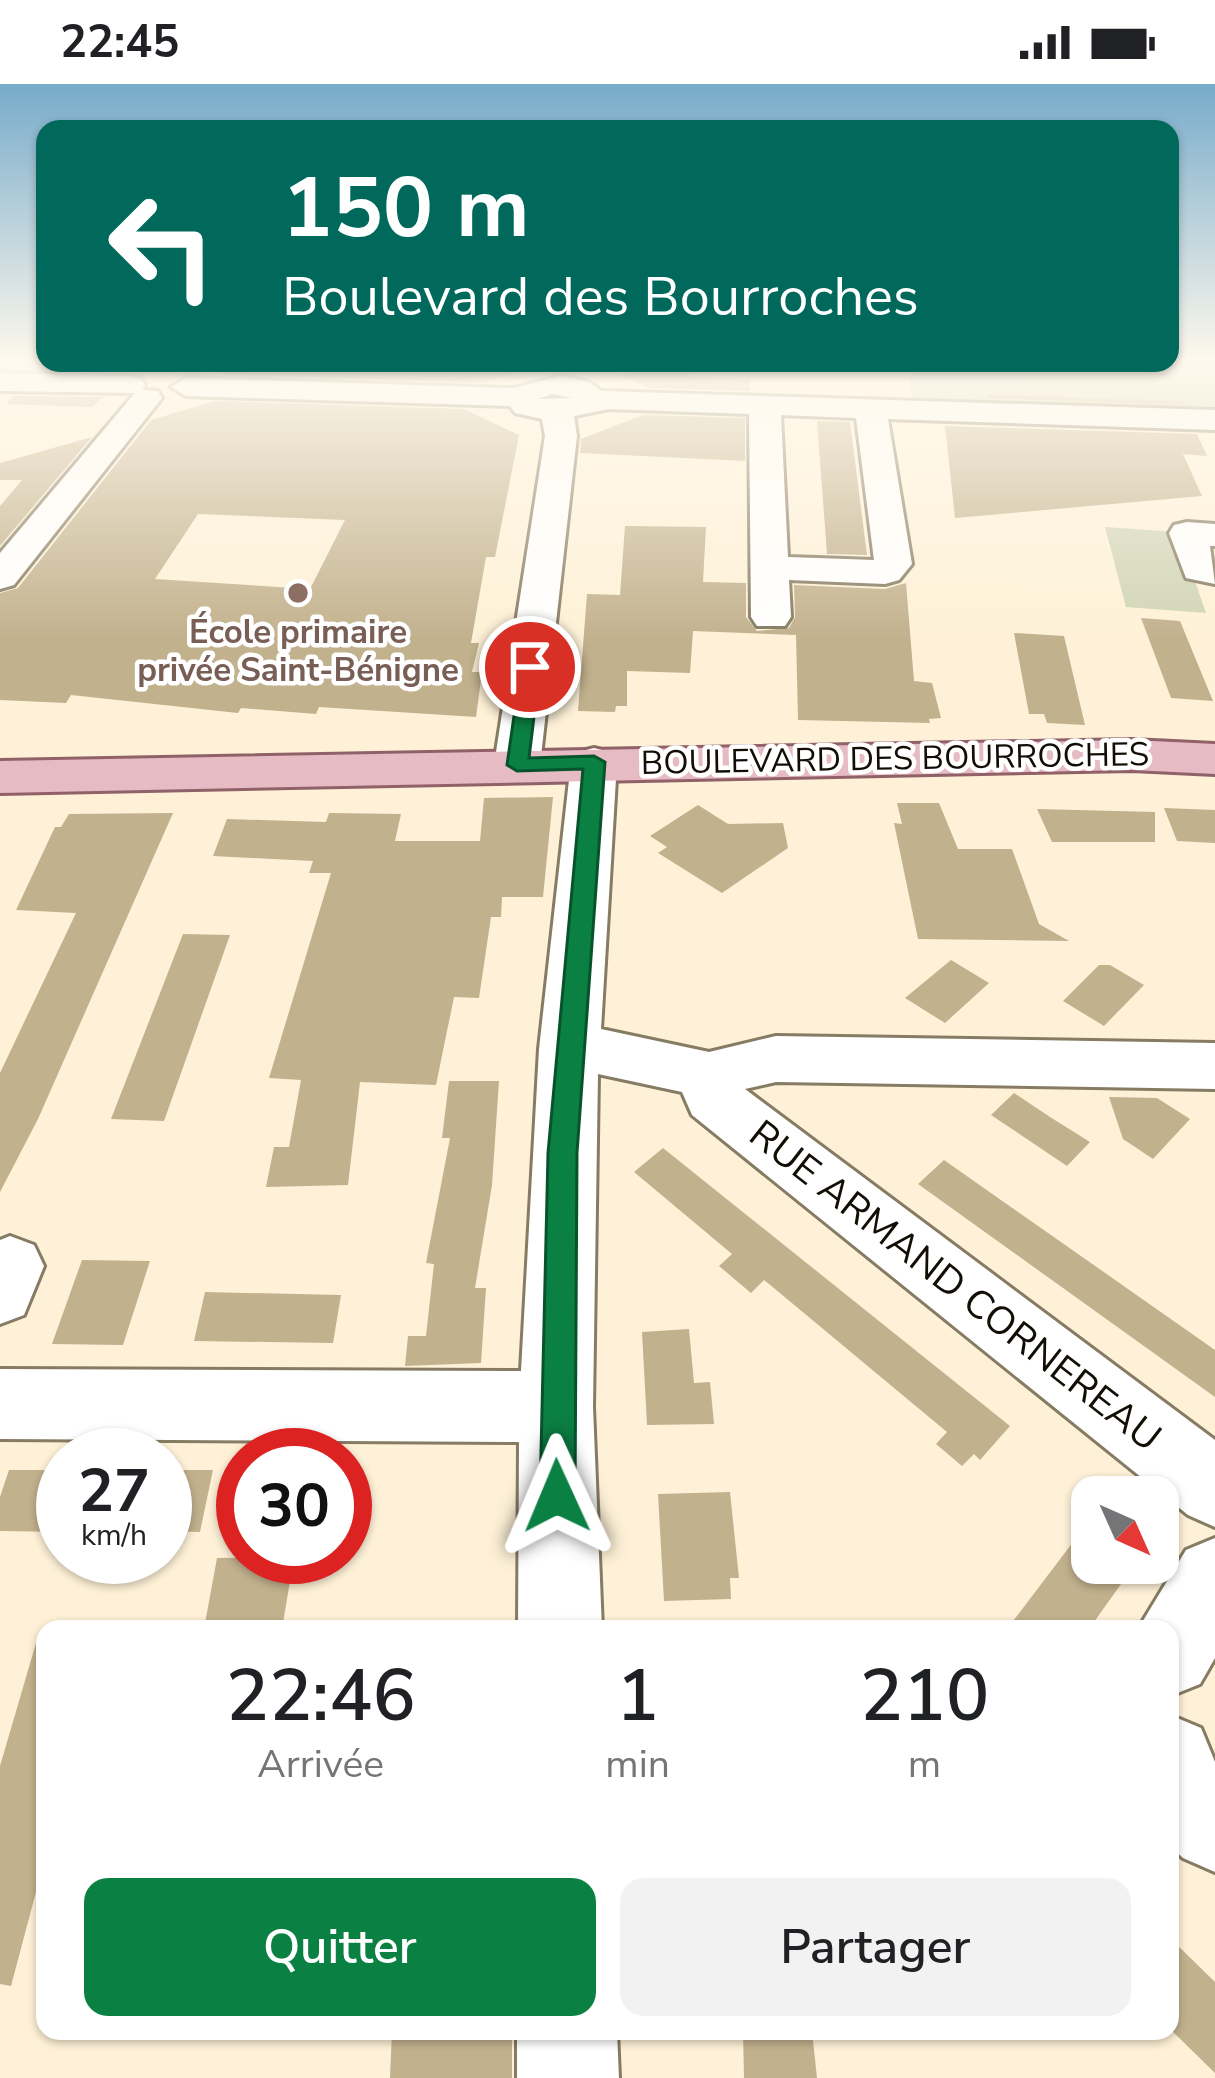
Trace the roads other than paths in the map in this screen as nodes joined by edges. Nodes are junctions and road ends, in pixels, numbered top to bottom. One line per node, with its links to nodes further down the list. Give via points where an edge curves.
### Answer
1 (102, 454): 8 (street)
2 (560, 454): 12 (street)
3 (766, 454): 6 (street)
4 (877, 454): 6 (street, via 893,564 885,572)
5 (1215, 536): 7 (street, via 1187,533 1199,570)
6 (768, 568): 9 (street)
7 (1214, 573)
8 (0, 578)
9 (771, 617)
10 (1215, 759): 11 (main road, BOULEVARD DES BOURROCHES)
11 (594, 762): 12 (main road, BOULEVARD DES BOURROCHES); 14 (street)
12 (517, 765): 13 (main road, BOULEVARD DES BOURROCHES)
13 (0, 777)
14 (568, 1049): 16 (street); 18 (street)
15 (1215, 1066): 16 (street, via 776,1059)
16 (709, 1075): 19 (street, RUE ARMAND CORNEREAU, via 713,1098)
17 (0, 1404): 18 (street)
18 (556, 1407): 21 (street)
19 (1215, 1488)
20 (1215, 1579): 22 (street)
21 (560, 1620)
22 (1179, 1639)
23 (1179, 1793): 24 (street)
24 (1215, 1826)
25 (567, 2040): 26 (street)
26 (568, 2078)

